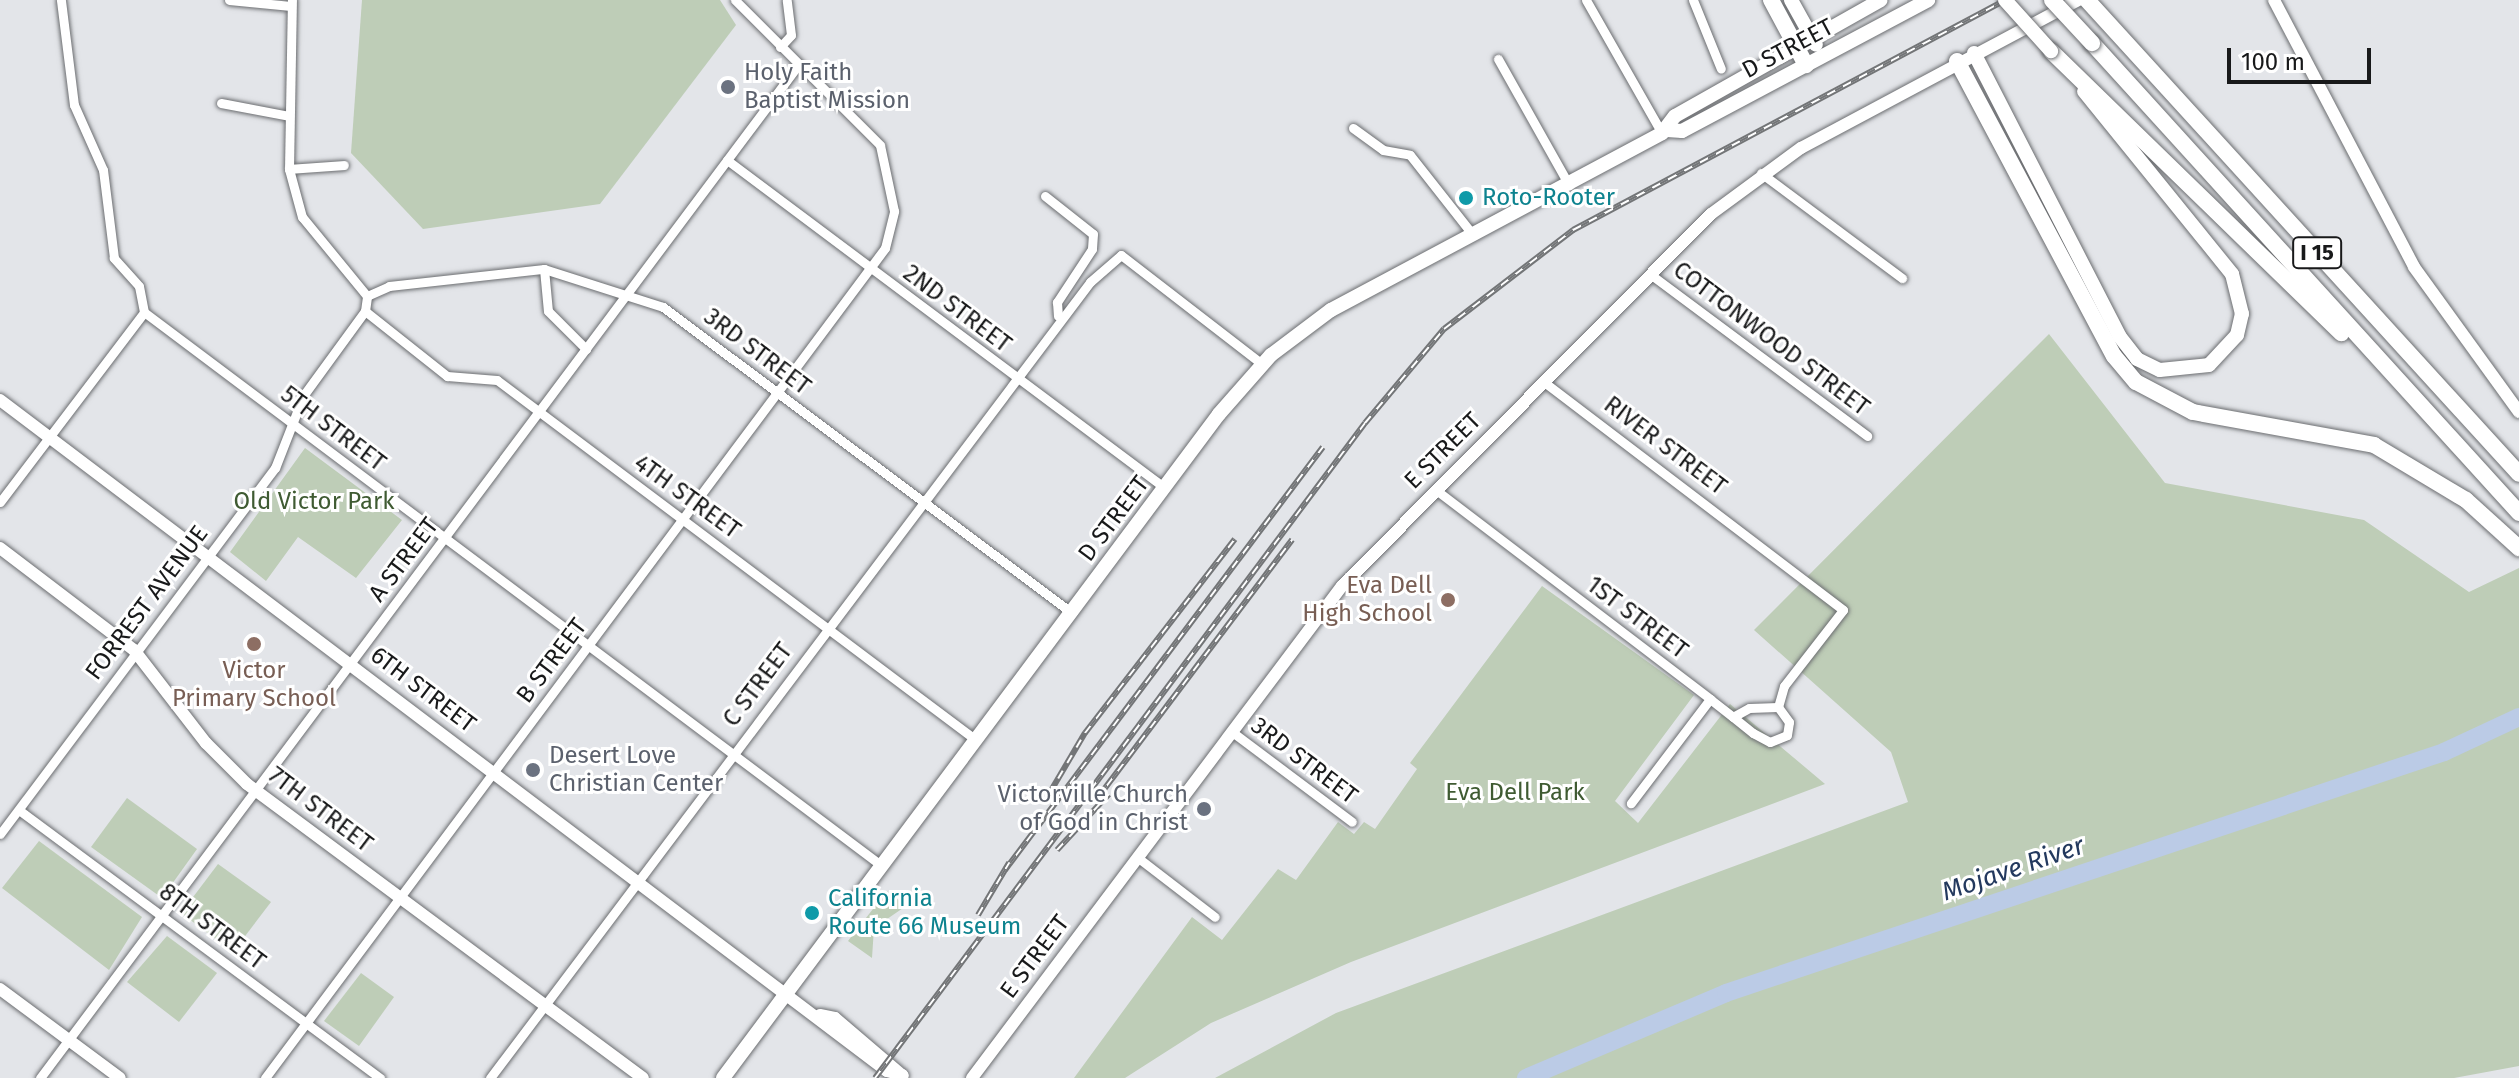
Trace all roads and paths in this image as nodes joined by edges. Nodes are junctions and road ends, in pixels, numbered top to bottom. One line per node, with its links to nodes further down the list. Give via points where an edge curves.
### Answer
1 (61, 0): 46 (street, via 74,105 103,170 114,258 139,286)
2 (229, 0): 16 (street)
3 (735, 0): 18 (street, B STREET)
4 (787, 0): 18 (street, via 791,35)
5 (1586, 0): 31 (street)
6 (1693, 0): 27 (street)
7 (1771, 0): 19 (highway)
8 (1791, 0): 17 (main road)
9 (1881, 0): 17 (main road, D STREET)
10 (1928, 0): 21 (main road, D STREET)
11 (2005, 0): 22 (main road, bridge)
12 (2052, 0): 57 (highway, I 15, bridge)
13 (2078, 0): 20 (street, E STREET)
14 (2087, 0): 60 (highway, I 15)
15 (2274, 0): 55 (street, via 2414,267)
16 (291, 3): 29 (street)
17 (1812, 39): 19 (main road, D STREET); 21 (main road)
18 (780, 47): 25 (street, B STREET)
19 (1797, 47): 26 (highway); 31 (main road, D STREET, via 1675,116)
20 (1974, 53): 22 (main road, via 2120,337 2137,359 2160,370 2209,365 2237,335 2242,314 2232,274); 24 (street, E STREET)
21 (1822, 56): 26 (main road, D STREET)
22 (2056, 57): 57 (highway)
23 (1498, 59): 36 (street)
24 (1957, 61): 35 (street, E STREET); 69 (highway, via 2114,356 2136,382 2193,412 2374,445 2466,500)
25 (798, 65): 32 (street, A STREET); 39 (street, B STREET, via 852,114 885,156 894,211 885,248)
26 (1806, 65): 31 (main road, D STREET, via 1682,131)
27 (1721, 69)
28 (221, 103): 29 (street)
29 (289, 116): 34 (street)
30 (1353, 128): 38 (street, via 1383,150 1410,155)
31 (1665, 132): 36 (main road, D STREET)
32 (727, 160): 39 (street, 2ND STREET); 43 (street, A STREET)
33 (344, 165): 34 (street)
34 (289, 169): 44 (street, via 302,217)
35 (1761, 173): 41 (street, E STREET); 42 (street)
36 (1569, 185): 38 (main road, D STREET)
37 (1045, 196): 47 (street, via 1093,234 1092,249 1057,302)
38 (1473, 235): 49 (main road, D STREET, via 1331,310)
39 (869, 268): 50 (street, 2ND STREET); 52 (street, B STREET)
40 (544, 269): 43 (street, 3RD STREET); 44 (street, 3RD STREET, via 389,286); 48 (street, via 548,311)
41 (1650, 274): 51 (street, E STREET); 59 (street, COTTONWOOD STREET)
42 (1902, 278)
43 (629, 292): 48 (street, A STREET); 52 (street, 3RD STREET, via 663,307)
44 (367, 296): 45 (street, FORREST AVENUE)
45 (365, 311): 54 (street, 4TH STREET, via 447,376 497,380); 56 (street, FORREST AVENUE, via 303,396)
46 (144, 312): 56 (street, 5TH STREET); 58 (street)
47 (1058, 316): 49 (street, via 1121,255); 50 (street, C STREET)
48 (586, 349): 54 (street, A STREET)
49 (1262, 364): 61 (main road, D STREET)
50 (1013, 376): 61 (street, 2ND STREET); 63 (street, C STREET)
51 (1544, 382): 62 (street, E STREET); 77 (street, RIVER STREET, via 1762,543 1843,610 1784,686)
52 (777, 392): 63 (street, 3RD STREET); 66 (street, B STREET)
53 (0, 400): 58 (street, 6TH STREET)
54 (539, 412): 66 (street, 4TH STREET); 67 (street, A STREET)
55 (2519, 412)
56 (296, 426): 67 (street, 5TH STREET); 70 (street, FORREST AVENUE)
57 (2444, 430): 65 (highway, I 15)
58 (48, 436): 64 (street); 70 (street, 6TH STREET)
59 (1867, 436)
60 (2519, 474)
61 (1165, 488): 71 (main road, D STREET)
62 (1436, 490): 76 (street, 1ST STREET); 79 (street, E STREET, via 1342,586)
63 (921, 500): 71 (street, 3RD STREET); 72 (street, C STREET)
64 (0, 502)
65 (2519, 513)
66 (683, 518): 72 (street, 4TH STREET); 73 (street, B STREET)
67 (446, 538): 73 (street, 5TH STREET); 75 (street, A STREET)
68 (0, 548): 74 (street, 7TH STREET)
69 (2519, 548)
70 (208, 556): 74 (street, FORREST AVENUE); 75 (street, 6TH STREET)
71 (1072, 613): 80 (main road, D STREET)
72 (827, 626): 80 (street, 4TH STREET); 81 (street, C STREET)
73 (588, 645): 81 (street, 5TH STREET); 82 (street, B STREET)
74 (134, 650): 83 (street, 7TH STREET, via 206,743); 85 (street, FORREST AVENUE)
75 (352, 663): 82 (street, 6TH STREET); 83 (street, A STREET)
76 (1710, 699): 78 (street, 1ST STREET); 84 (street)
77 (1778, 707): 78 (street, via 1749,708); 78 (street, 1ST STREET, via 1789,722 1781,740 1770,742)
78 (1733, 717)
79 (1231, 731): 86 (street, 3RD STREET); 88 (street, E STREET)
80 (976, 740): 89 (main road, D STREET)
81 (732, 753): 89 (street, 5TH STREET); 90 (street, C STREET)
82 (495, 772): 90 (street, 6TH STREET); 91 (street, B STREET)
83 (257, 792): 91 (street, 7TH STREET); 92 (street, A STREET)
84 (1631, 803)
85 (19, 810): 87 (street, FORREST AVENUE); 92 (street, 8TH STREET)
86 (1352, 822)
87 (0, 834)
88 (1137, 857): 93 (street); 107 (street, E STREET)
89 (882, 866): 95 (main road, D STREET)
90 (638, 880): 95 (street, 6TH STREET); 96 (street, C STREET)
91 (400, 898): 96 (street, 7TH STREET); 97 (street, B STREET)
92 (164, 916): 97 (street, 8TH STREET); 98 (street, A STREET)
93 (1215, 917)
94 (0, 989): 98 (street)
95 (788, 991): 99 (street, 6TH STREET, via 887,1071); 106 (main road, D STREET)
96 (544, 1005): 104 (street, C STREET); 105 (street, 7TH STREET)
97 (306, 1022): 102 (street, B STREET); 103 (street, 8TH STREET)
98 (69, 1040): 100 (street, A STREET); 101 (street)
99 (904, 1076)
100 (40, 1078)
101 (120, 1078)
102 (265, 1078)
103 (380, 1078)
104 (490, 1078)
105 (643, 1078)
106 (723, 1078)
107 (972, 1078)

